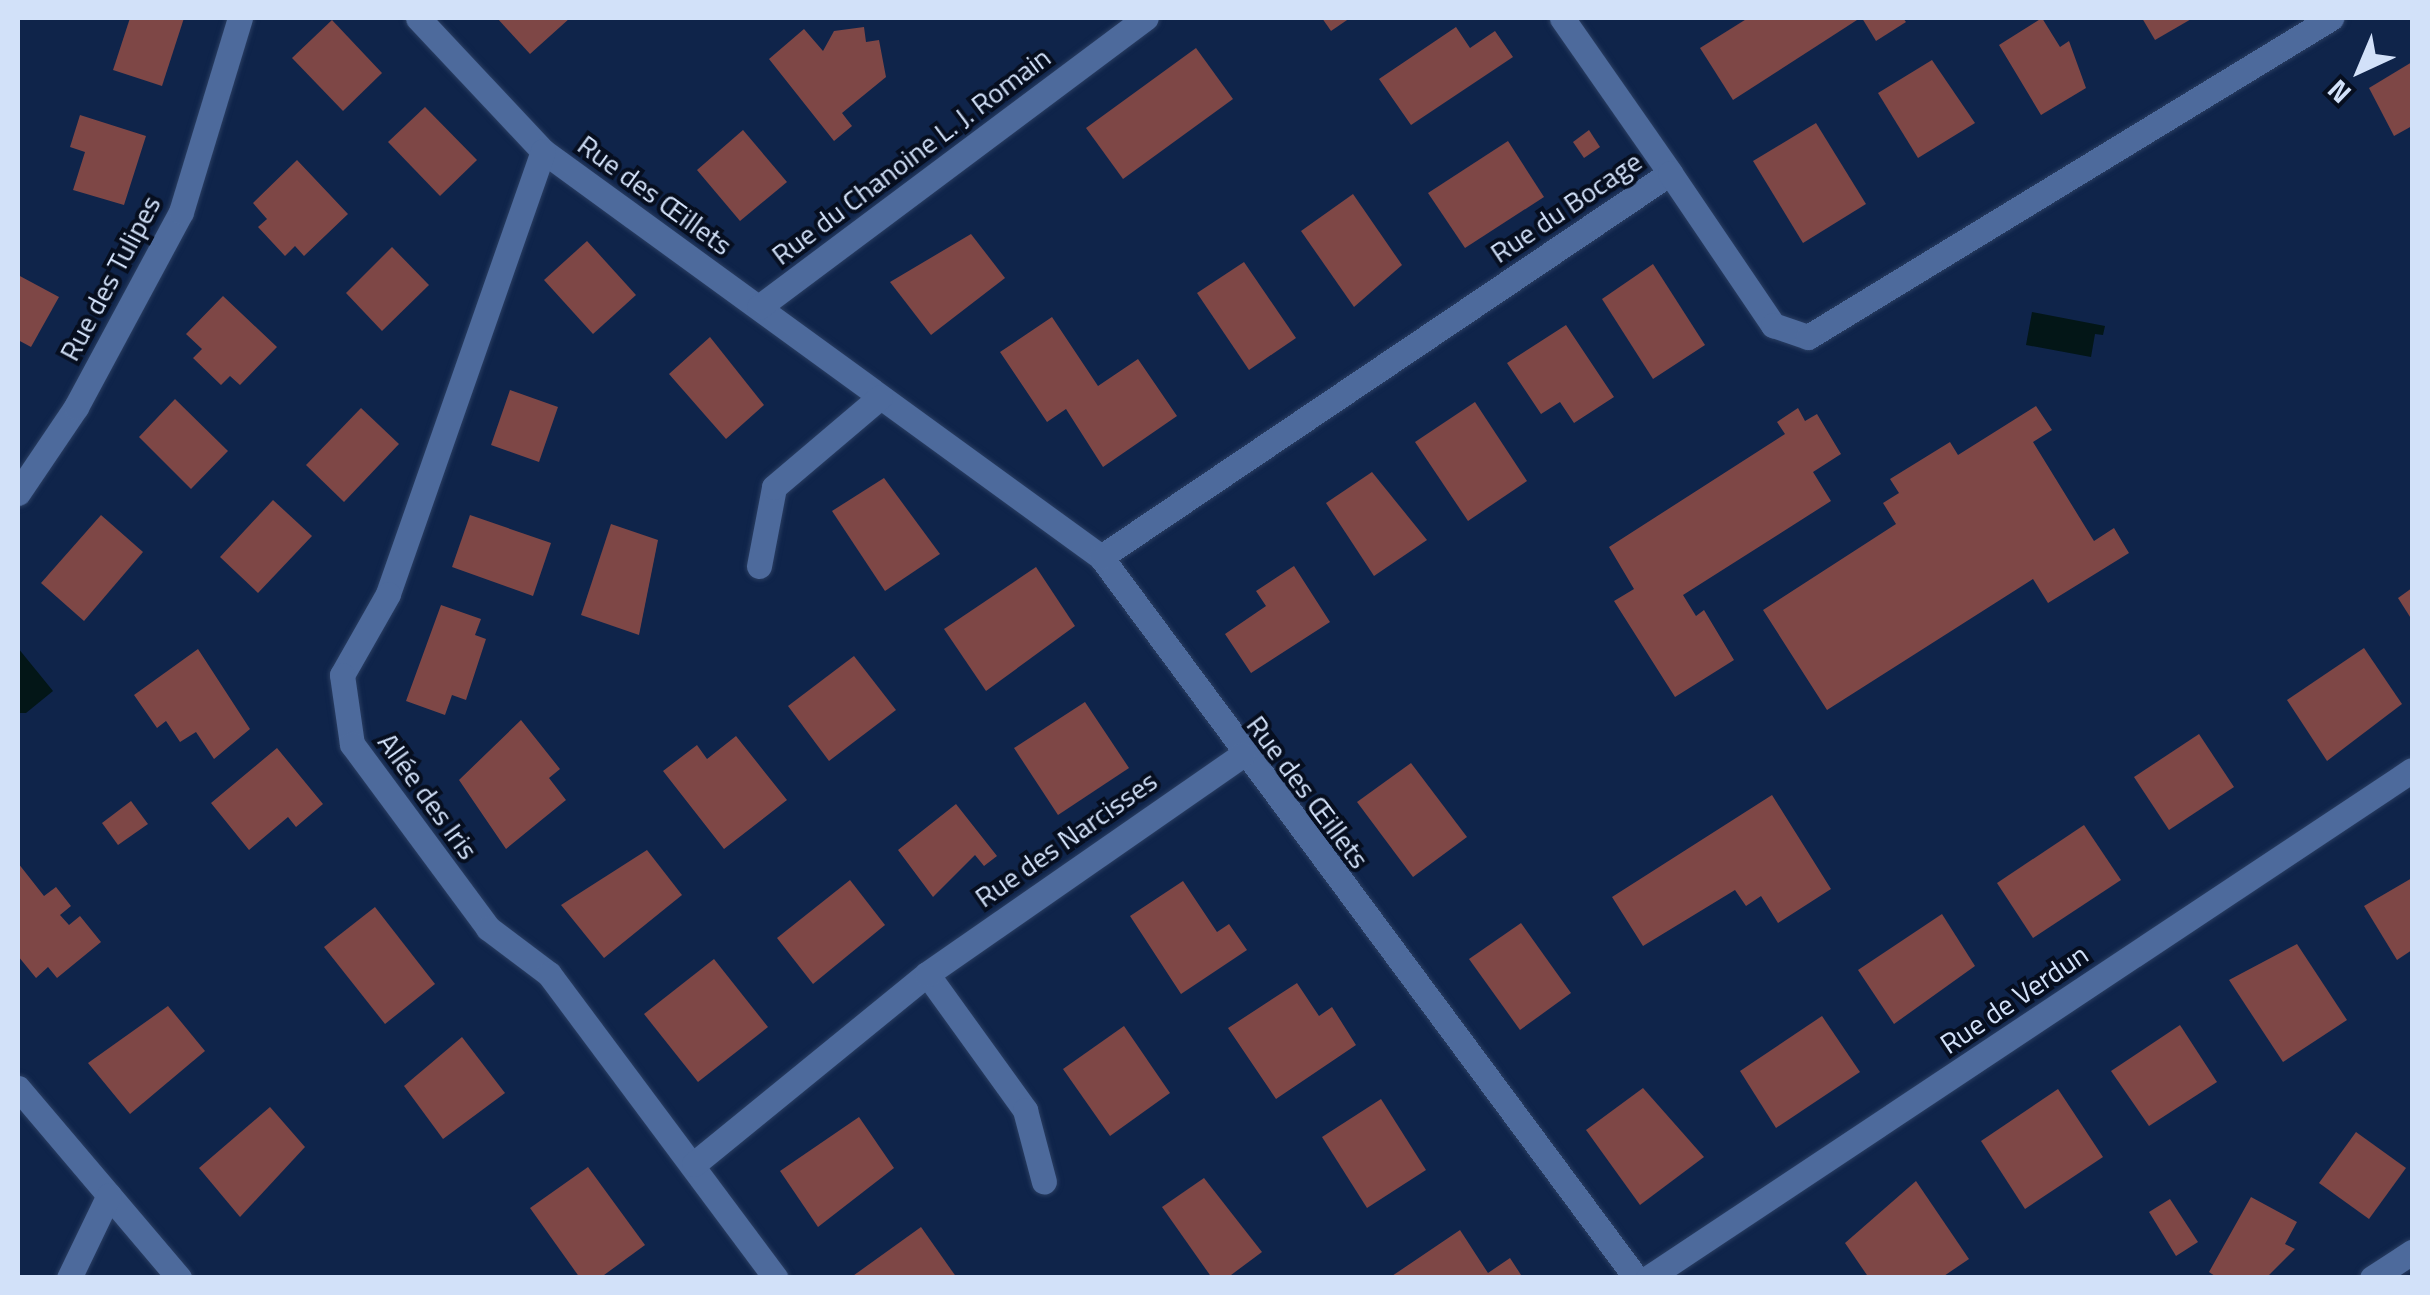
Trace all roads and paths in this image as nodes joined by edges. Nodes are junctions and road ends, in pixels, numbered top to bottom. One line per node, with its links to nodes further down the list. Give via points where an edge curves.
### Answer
1 (240, 18): 10 (street, Rue des Tulipes, via 181,212 76,407)
2 (418, 18): 6 (street, Rue des Œillets)
3 (1146, 18): 8 (street, Rue du Chanoine L. J. Romain)
4 (1562, 18): 7 (street)
5 (2332, 18): 7 (street, Rue du Bocage, via 1808,337 1773,325)
6 (543, 151): 8 (street, Rue des Œillets); 17 (street, Allée des Iris, via 388,594 342,675 352,744 488,928 549,974)
7 (1670, 173): 11 (street, Rue du Bocage)
8 (759, 307): 9 (street, Rue des Œillets)
9 (880, 397): 11 (street, Rue des Œillets); 12 (street, via 774,488)
10 (18, 493)
11 (1100, 557): 13 (street, Rue des Œillets)
12 (759, 566)
13 (1242, 755): 15 (street, Rue des Narcisses); 24 (street, Rue des Œillets)
14 (2412, 770): 25 (street, Rue de Verdun)
15 (927, 974): 17 (street, Rue des Narcisses); 18 (street, via 1026,1110)
16 (18, 1088): 19 (street)
17 (694, 1164): 23 (street, Allée des Iris)
18 (1044, 1182)
19 (109, 1195): 21 (street); 22 (street)
20 (2412, 1252): 26 (street)
21 (69, 1278)
22 (179, 1278)
23 (776, 1278)
24 (1636, 1278)
25 (1648, 1278)
26 (2372, 1278)

